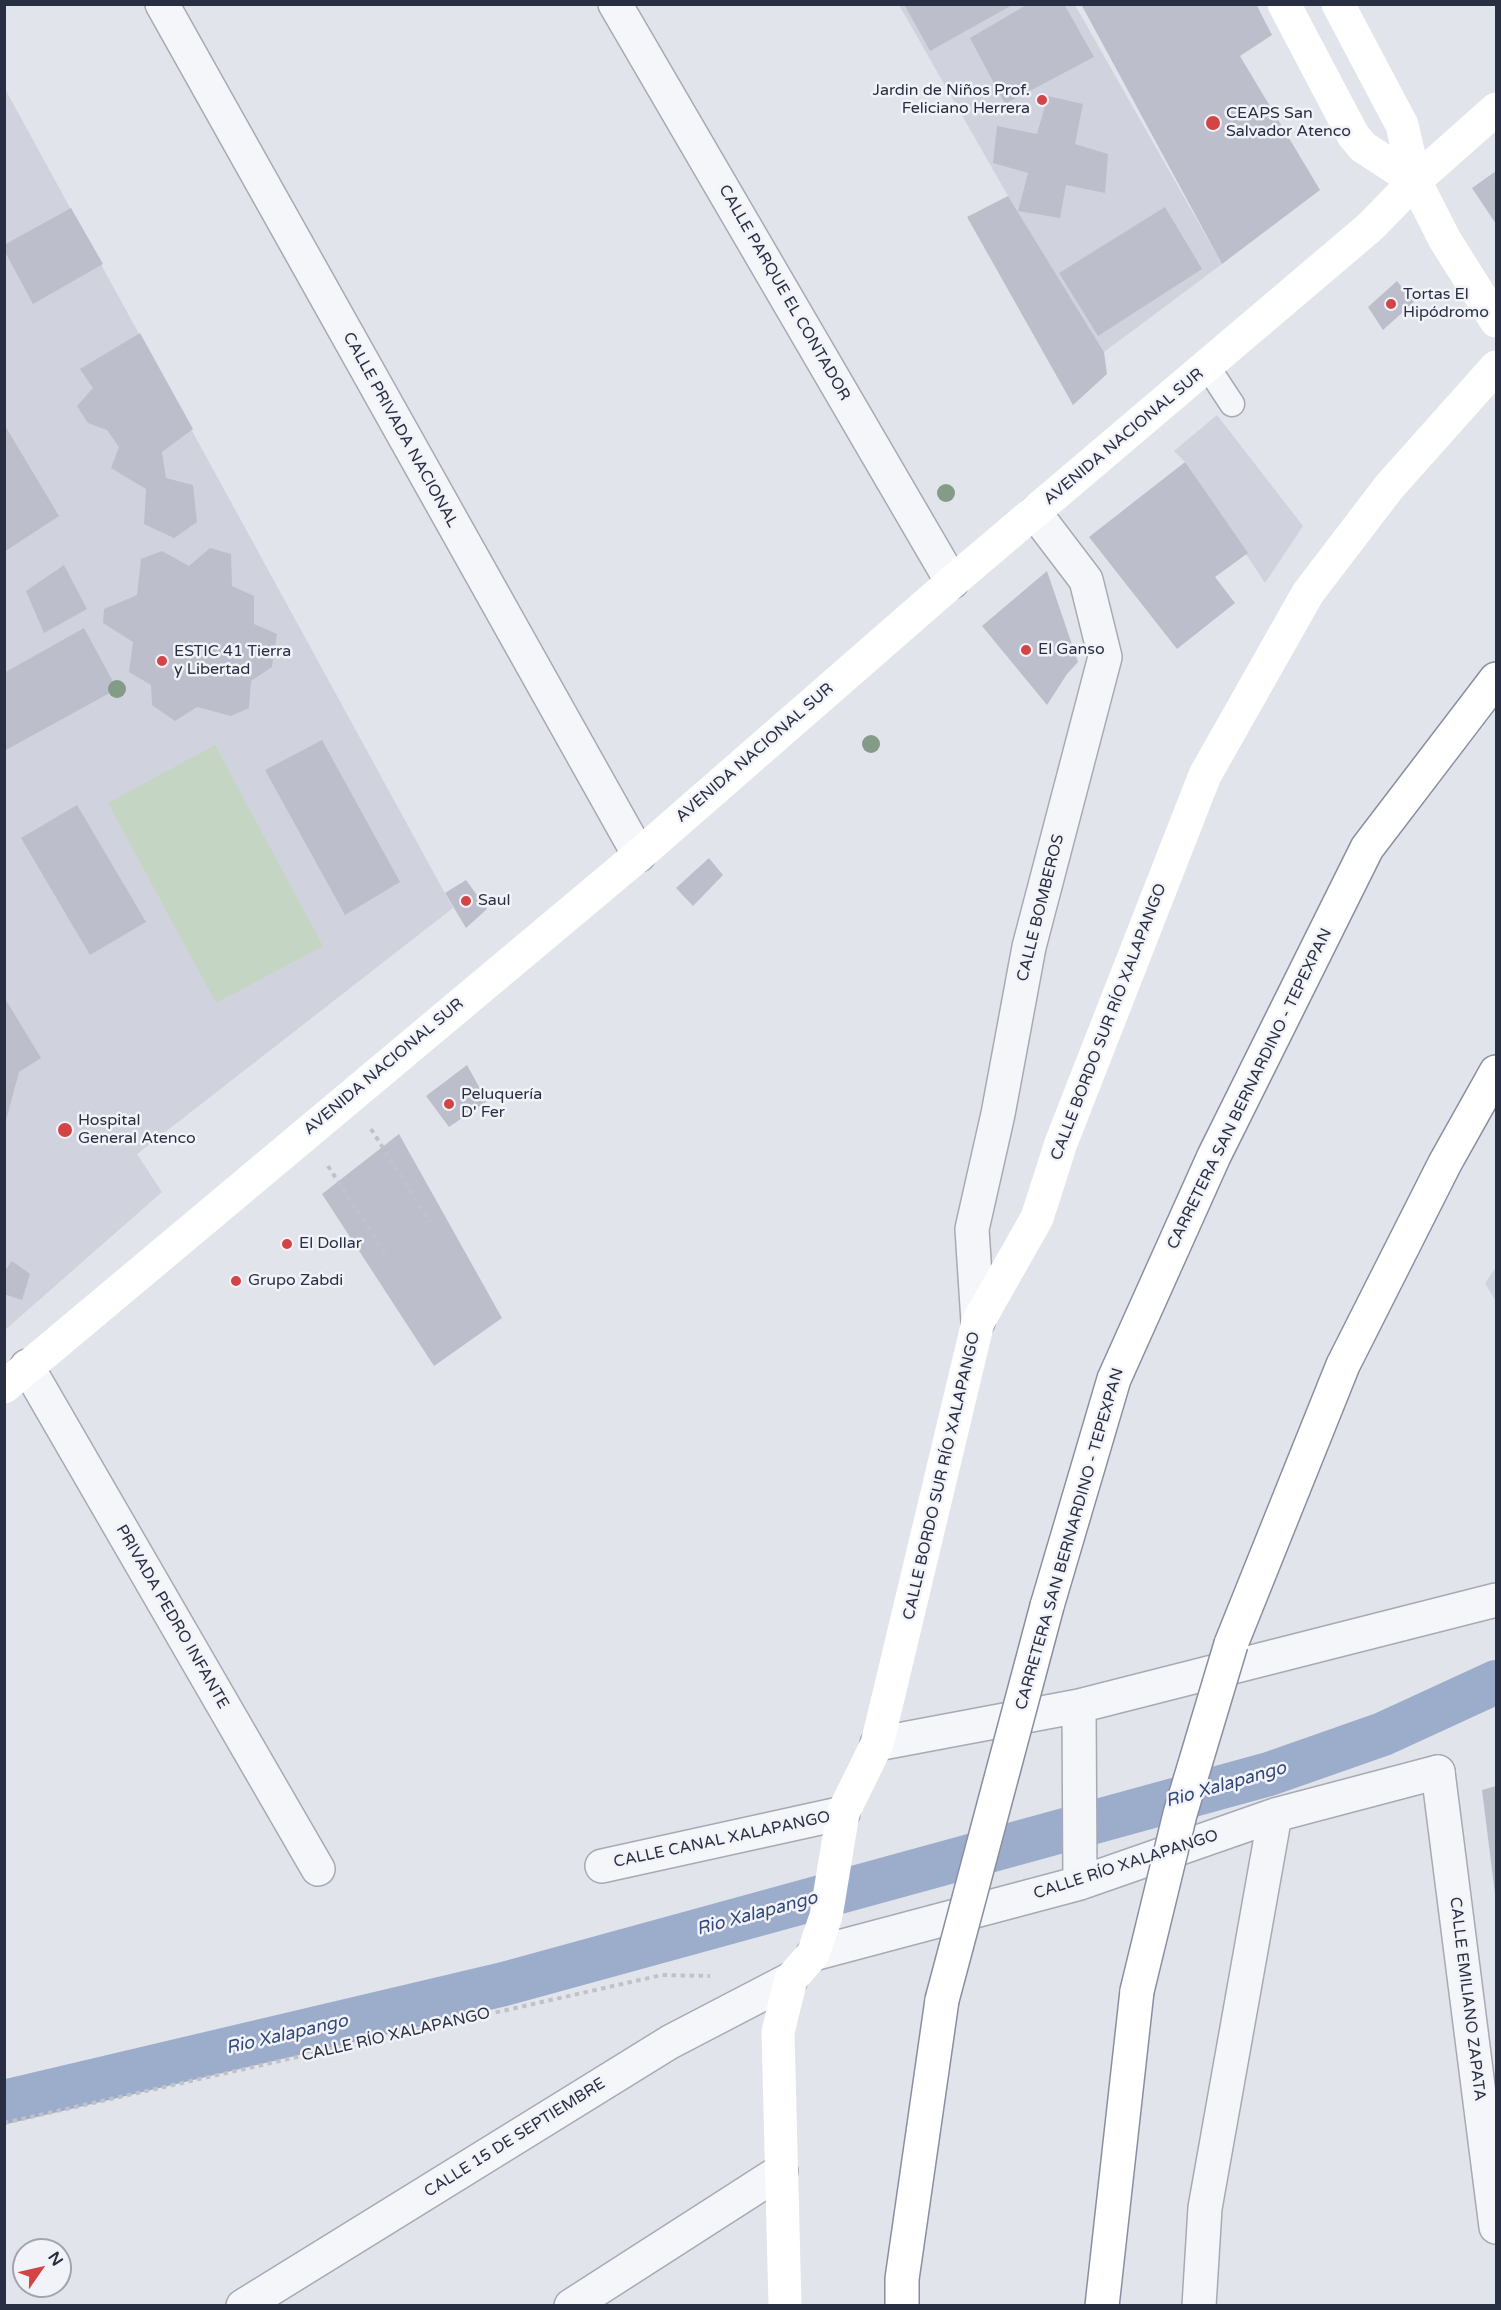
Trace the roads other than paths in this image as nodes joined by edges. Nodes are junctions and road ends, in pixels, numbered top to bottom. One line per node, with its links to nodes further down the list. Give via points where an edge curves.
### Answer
1 (162, 4): 14 (street, CALLE PRIVADA NACIONAL)
2 (615, 4): 12 (street, CALLE PARQUE EL CONTADOR)
3 (1284, 4): 6 (main road, via 1353,135 1364,147)
4 (1338, 4): 6 (main road, via 1402,125)
5 (1497, 109): 6 (main road, AVENIDA NACIONAL SUR)
6 (1415, 181): 7 (main road, via 1445,240); 8 (main road, AVENIDA NACIONAL SUR, via 1370,227)
7 (1497, 321)
8 (1207, 366): 10 (lane); 11 (main road, AVENIDA NACIONAL SUR)
9 (1497, 367): 16 (main road, CALLE BORDO SUR RÍO XALAPANGO, via 1389,487 1308,593 1205,775 1061,1143 1037,1218)
10 (1232, 404)
11 (1035, 513): 12 (main road, AVENIDA NACIONAL SUR); 16 (street, CALLE BOMBEROS, via 1086,580 1105,657 1029,947 972,1229)
12 (952, 582): 14 (main road, AVENIDA NACIONAL SUR)
13 (1497, 679): 34 (main road, CARRETERA SAN BERNARDINO - TEPEXPAN, bridge, via 1367,848 1214,1156 1114,1379 1047,1606 942,2000 902,2279)
14 (639, 855): 17 (main road, AVENIDA NACIONAL SUR)
15 (1497, 1072): 35 (main road, bridge, via 1445,1163 1343,1365 1231,1644 1180,1814 1137,1991)
16 (978, 1322): 20 (main road, CALLE BORDO SUR RÍO XALAPANGO)
17 (16, 1376): 25 (street, PRIVADA PEDRO INFANTE)
18 (1497, 1600): 19 (street)
19 (1078, 1706): 20 (street); 26 (street)
20 (877, 1744): 22 (main road, CALLE BORDO SUR RÍO XALAPANGO)
21 (1438, 1772): 23 (street, CALLE RÍO XALAPANGO); 30 (street, CALLE EMILIANO ZAPATA)
22 (843, 1813): 24 (street, CALLE CANAL XALAPANGO); 27 (main road, CALLE BORDO SUR RÍO XALAPANGO, via 826,1916)
23 (1275, 1815): 26 (street, CALLE RÍO XALAPANGO); 36 (street, via 1205,2208)
24 (602, 1866)
25 (318, 1869)
26 (1080, 1883): 27 (street, CALLE RÍO XALAPANGO)
27 (813, 1954): 28 (main road, CALLE BORDO SUR RÍO XALAPANGO)
28 (791, 1979): 29 (main road, CALLE BORDO SUR RÍO XALAPANGO, via 778,2032); 31 (street, CALLE 15 DE SEPTIEMBRE, via 670,2042)
29 (782, 2171): 32 (street); 33 (main road, CALLE BORDO SUR RÍO XALAPANGO)
30 (1497, 2227)
31 (243, 2306)
32 (571, 2306)
33 (785, 2306)
34 (902, 2306)
35 (1102, 2306)
36 (1199, 2306)

